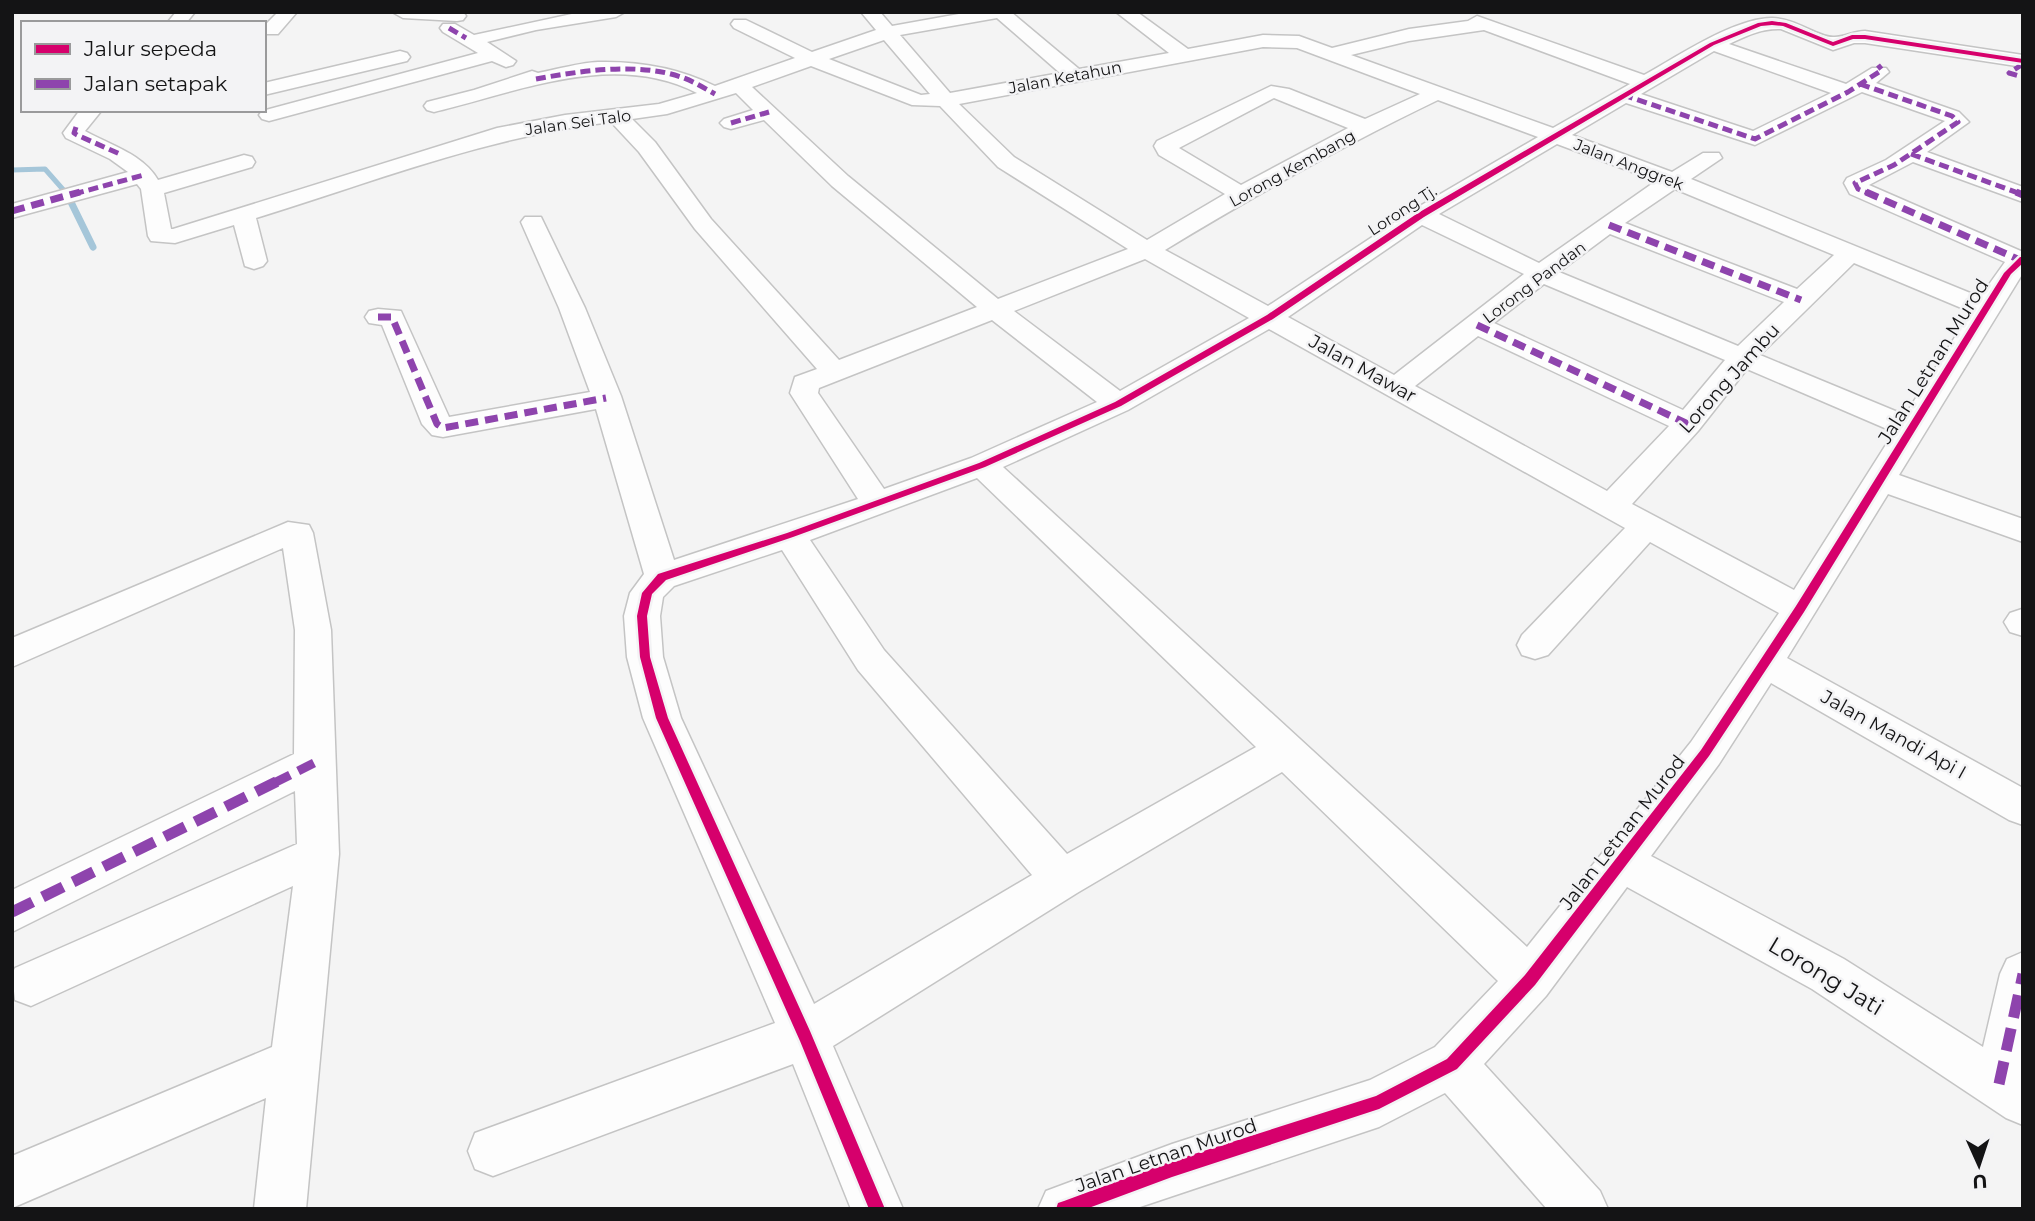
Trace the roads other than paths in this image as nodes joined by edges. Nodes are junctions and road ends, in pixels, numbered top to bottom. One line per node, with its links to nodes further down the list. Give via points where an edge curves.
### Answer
1 (288, 12): 9 (street)
2 (616, 12): 7 (street)
3 (870, 12): 11 (street, Jalan Mawar)
4 (1001, 12): 11 (street, Jalan Sei Talo); 21 (street)
5 (1125, 12): 17 (street)
6 (403, 13): 10 (street); 12 (street)
7 (536, 19): 12 (street)
8 (740, 24): 18 (street, Jalan Ketahun)
9 (271, 30)
10 (388, 32)
11 (888, 32): 18 (street, Jalan Sei Talo); 32 (street, Jalan Mawar)
12 (457, 34): 16 (street)
13 (1712, 44): 19 (street, Lorong Tj., via 1760,24 1778,23 1833,44 1866,37); 24 (street, Lorong Tj.); 26 (street)
14 (424, 51): 27 (street)
15 (1334, 53): 17 (street, Jalan Anggrek, via 1299,41 1277,40); 24 (street, via 1481,23); 28 (street, Jalan Anggrek)
16 (495, 54): 23 (street); 37 (street)
17 (1184, 55): 21 (street, Jalan Ketahun)
18 (811, 59): 25 (street, Jalan Sei Talo); 32 (street, Jalan Ketahun, via 919,101)
19 (2023, 62): 22 (street, via 2009,73)
20 (1878, 65): 26 (street, via 1883,69)
21 (1074, 75): 32 (street, Jalan Ketahun)
22 (2023, 77)
23 (534, 78): 29 (street, via 597,68 662,73); 31 (street); 33 (street)
24 (1644, 82): 30 (street, Lorong Tj.)
25 (739, 85): 29 (street, Jalan Sei Talo); 36 (street)
26 (1854, 88): 30 (street, via 1755,139); 42 (street, via 1958,120)
27 (266, 89)
28 (1440, 92): 40 (street, Lorong Kembang); 41 (street, Jalan Anggrek)
29 (715, 94): 38 (street, Jalan Sei Talo, via 660,110)
30 (1623, 96): 41 (street, Lorong Tj.)
31 (566, 98): 34 (street); 38 (street, via 593,103)
32 (946, 100): 54 (street, Jalan Mawar, via 1006,162)
33 (434, 106)
34 (529, 111)
35 (90, 112): 46 (street, via 74,133 122,155)
36 (769, 112): 39 (street); 60 (street, via 840,181)
37 (269, 115)
38 (607, 118): 50 (street, Jalan Sei Talo, via 531,127); 66 (street, via 647,147 703,224)
39 (731, 123)
40 (1365, 127): 47 (street, Lorong Kembang); 47 (street, via 1271,92 1166,144 1167,150)
41 (1555, 136): 45 (street, Jalan Anggrek); 51 (street, Lorong Tj.)
42 (1911, 154): 48 (street); 56 (street, via 1855,186)
43 (1711, 158): 45 (street, Lorong Pandan)
44 (244, 162): 46 (street)
45 (1673, 180): 53 (street, Lorong Pandan); 55 (street, Jalan Anggrek)
46 (148, 182): 49 (street); 50 (street, Jalan Sei Talo, via 160,236 175,236)
47 (1241, 194): 54 (street, Lorong Kembang)
48 (2023, 195)
49 (12, 211)
50 (243, 214): 57 (street)
51 (1421, 215): 58 (street); 63 (street, Lorong Tj.)
52 (533, 222): 68 (street, via 563,283)
53 (1609, 225): 58 (street, Lorong Pandan); 59 (street)
54 (1147, 250): 60 (street, Lorong Kembang); 63 (street, Jalan Mawar)
55 (1851, 253): 59 (street, Lorong Jambu); 61 (street, Jalan Anggrek)
56 (2021, 259): 61 (street, Jalan Letnan Murod)
57 (254, 261)
58 (1543, 274): 64 (street, Lorong Pandan); 65 (street)
59 (1801, 300): 65 (street, Lorong Jambu)
60 (995, 309): 66 (street, Lorong Kembang); 69 (street)
61 (1986, 309): 71 (street, Jalan Letnan Murod)
62 (385, 317): 68 (street, via 443,428)
63 (1270, 317): 67 (street, Jalan Mawar); 69 (street, Lorong Tj.)
64 (1477, 325): 67 (street, Lorong Pandan); 70 (street)
65 (1742, 357): 70 (street, Lorong Jambu); 71 (street)
66 (834, 370): 74 (street, Lorong Kembang, via 805,383 803,390)
67 (1397, 386): 75 (street, Jalan Mawar)
68 (606, 398): 79 (street)
69 (1118, 404): 72 (street, Lorong Tj.)
70 (1688, 424): 75 (street, Lorong Jambu)
71 (1911, 428): 73 (street, Jalan Letnan Murod)
72 (982, 466): 74 (street, Lorong Tj.); 84 (street)
73 (1879, 479): 77 (street); 80 (street, Jalan Letnan Murod)
74 (876, 502): 78 (street, Lorong Tj.)
75 (1611, 508): 76 (street, Jalan Mawar)
76 (1646, 526): 80 (street, Jalan Mawar); 81 (street)
77 (2023, 531)
78 (790, 536): 79 (street, Lorong Tj.); 89 (street, via 871,660)
79 (662, 577): 94 (street, via 647,593 642,616 645,657 662,718)
80 (1800, 609): 83 (street, Jalan Letnan Murod)
81 (1535, 645)
82 (12, 653): 85 (street, via 297,533 313,630)
83 (1765, 662): 86 (street, Jalan Mandi Api I); 88 (street, Jalan Letnan Murod, via 1705,753)
84 (1285, 750): 89 (street); 92 (street)
85 (314, 763): 87 (street); 90 (street)
86 (2023, 808)
87 (318, 854): 93 (street); 95 (street)
88 (1622, 862): 92 (street, Jalan Letnan Murod); 97 (street, Lorong Jati, via 1828,974)
89 (1062, 879): 94 (street)
90 (12, 912)
91 (2023, 974): 97 (street)
92 (1530, 980): 96 (street, Jalan Letnan Murod)
93 (31, 984)
94 (805, 1036): 98 (street); 101 (street)
95 (294, 1062): 99 (street); 100 (street)
96 (1452, 1064): 102 (street, Jalan Letnan Murod, via 1379,1102); 103 (street)
97 (2011, 1093)
98 (493, 1152)
99 (12, 1182)
100 (280, 1209)
101 (877, 1209)
102 (1065, 1209)
103 (1582, 1209)

